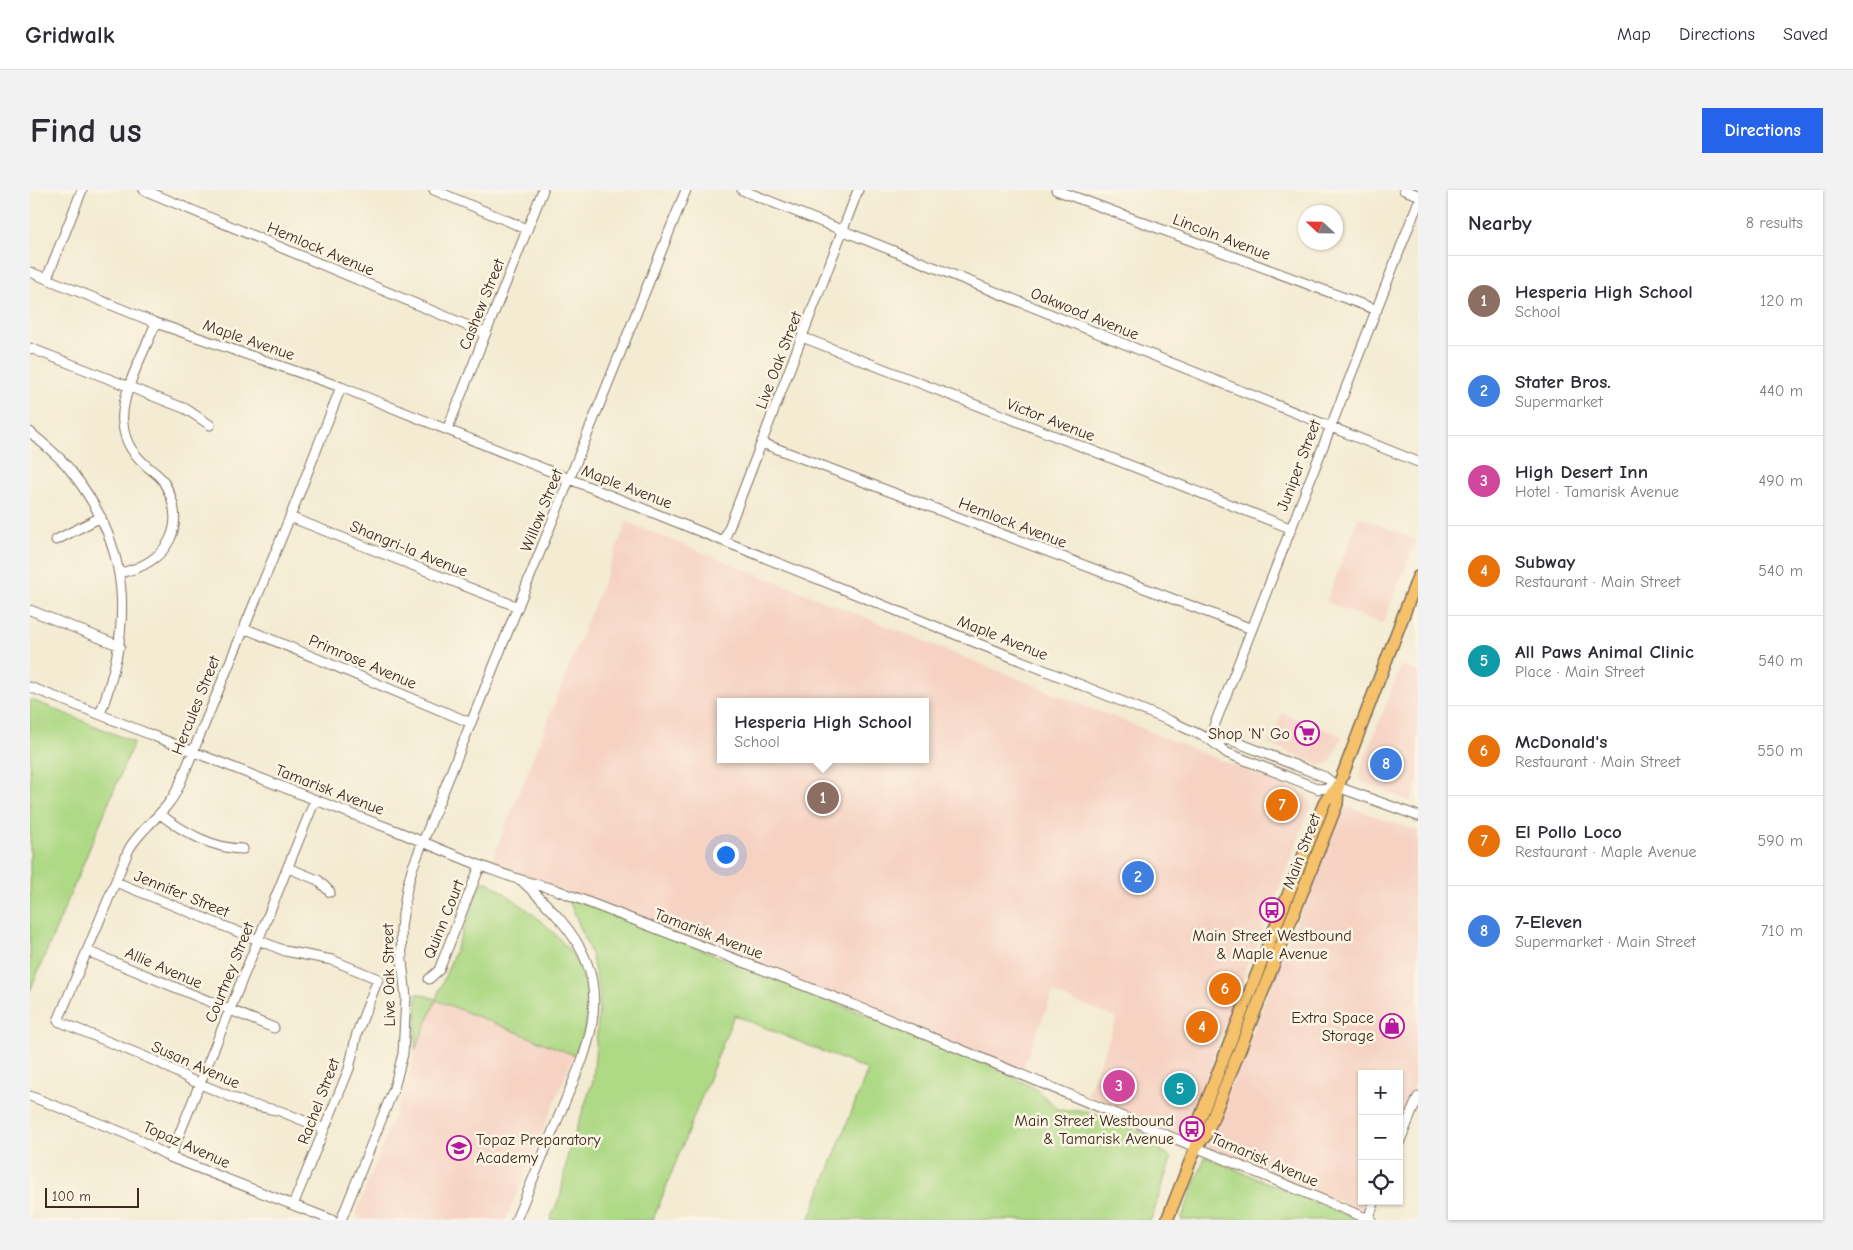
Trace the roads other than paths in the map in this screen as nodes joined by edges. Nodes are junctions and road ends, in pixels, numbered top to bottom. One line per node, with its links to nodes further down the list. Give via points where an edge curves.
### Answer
1 (82, 190): 15 (street)
2 (144, 190): 18 (street, Hemlock Avenue)
3 (434, 190): 12 (street)
4 (543, 190): 12 (street, Cashew Street)
5 (686, 190): 29 (street, Willow Street)
6 (742, 190): 13 (street, Oakwood Avenue)
7 (858, 190): 13 (street, Live Oak Street)
8 (1056, 190): 16 (street, Lincoln Avenue)
9 (1404, 190): 10 (street)
10 (1418, 195)
11 (1418, 203): 16 (street, Juniper Street)
12 (527, 229): 18 (street, Cashew Street)
13 (843, 231): 19 (street, Live Oak Street); 24 (street, Oakwood Avenue)
14 (30, 272): 15 (street, Maple Avenue)
15 (47, 278): 17 (street, Maple Avenue)
16 (1377, 310): 24 (street, Juniper Street)
17 (156, 323): 21 (street, Maple Avenue); 22 (street)
18 (485, 333): 25 (street, Cashew Street)
19 (802, 337): 27 (street, Live Oak Street); 32 (street, Victor Avenue)
20 (30, 348): 22 (street)
21 (341, 387): 25 (street, Maple Avenue); 31 (street, Hercules Street)
22 (130, 388): 23 (street, via 186,409); 35 (street, via 123,407 126,442 133,453 162,479 173,500 175,513 172,537 153,561 137,570)
23 (210, 425)
24 (1329, 426): 28 (street, Oakwood Avenue); 32 (street, Juniper Street)
25 (447, 430): 29 (street, Maple Avenue)
26 (30, 432): 30 (street, via 70,470)
27 (762, 443): 34 (street, Live Oak Street); 40 (street, Hemlock Avenue)
28 (1418, 462)
29 (570, 480): 34 (street, Maple Avenue); 37 (street, Willow Street)
30 (101, 517): 33 (street); 35 (street)
31 (290, 517): 37 (street, Shangri-la Avenue); 39 (street, Hercules Street)
32 (1290, 528): 40 (street, Juniper Street)
33 (56, 540)
34 (724, 541): 45 (street, Maple Avenue)
35 (119, 573): 41 (street, via 122,609)
36 (1418, 578): 47 (main road, Main Street)
37 (518, 607): 44 (street, Willow Street)
38 (30, 610): 41 (street)
39 (244, 628): 44 (street, Primrose Avenue); 46 (street, Hercules Street)
40 (1252, 629): 45 (street, Juniper Street)
41 (120, 646): 43 (street, via 114,678)
42 (30, 687): 43 (street, Tamarisk Avenue)
43 (100, 714): 46 (street, Tamarisk Avenue)
44 (471, 722): 51 (street, Willow Street)
45 (1209, 739): 47 (street, Maple Avenue, via 1231,740 1325,776); 47 (street, Maple Avenue, via 1226,753 1319,789)
46 (192, 752): 48 (street, Tamarisk Avenue); 49 (street, Hercules Street, via 171,802)
47 (1338, 787): 50 (street, Maple Avenue); 60 (main road, Main Street, via 1325,801); 64 (main road, Main Street, via 1337,804)
48 (315, 800): 51 (street, Tamarisk Avenue); 54 (street, Courtney Street)
49 (160, 814): 52 (street, via 180,829 227,849); 55 (street, Hercules Street, via 135,838)
50 (1418, 816)
51 (422, 841): 53 (street, Tamarisk Avenue); 78 (street, Live Oak Street, via 403,908 402,961 406,997 403,1054 394,1088)
52 (243, 849)
53 (480, 866): 56 (street, Tamarisk Avenue); 62 (street, Quinn Court, via 439,970)
54 (288, 868): 57 (street, via 318,880); 58 (street, Courtney Street)
55 (116, 882): 58 (street, Jennifer Street); 59 (street, Hercules Street)
56 (522, 882): 72 (street, Tamarisk Avenue, via 554,889 840,999); 79 (street, via 550,906 575,936 586,958 594,1007 590,1040)
57 (330, 892)
58 (258, 940): 61 (street, Jennifer Street, via 285,951 332,960); 63 (street, Courtney Street)
59 (87, 951): 63 (street, Allie Avenue); 65 (street, Hercules Street)
60 (1258, 969): 64 (main road, via 1263,979 1252,1006); 72 (main road, Main Street, via 1195,1130)
61 (378, 979): 70 (street, Rachel Street, via 357,1033 349,1069)
62 (429, 979)
63 (229, 1010): 66 (street, Allie Avenue); 67 (street, Courtney Street)
64 (1254, 1012): 72 (main road, Main Street, via 1206,1135)
65 (58, 1021): 67 (street, Susan Avenue, via 160,1063)
66 (274, 1028)
67 (199, 1084): 70 (street, Susan Avenue); 73 (street, Courtney Street)
68 (30, 1096): 73 (street, Topaz Avenue, via 134,1137)
69 (1418, 1097): 71 (street)
70 (324, 1129): 74 (street, Rachel Street)
71 (1403, 1133)
72 (1196, 1146): 76 (street, Tamarisk Avenue); 80 (main road, Main Street)
73 (170, 1156): 74 (street, Topaz Avenue)
74 (293, 1205): 77 (street, Topaz Avenue)
75 (1375, 1205): 76 (street)
76 (1370, 1219)
77 (332, 1220)
78 (341, 1220)
79 (516, 1220)
80 (1166, 1220)

